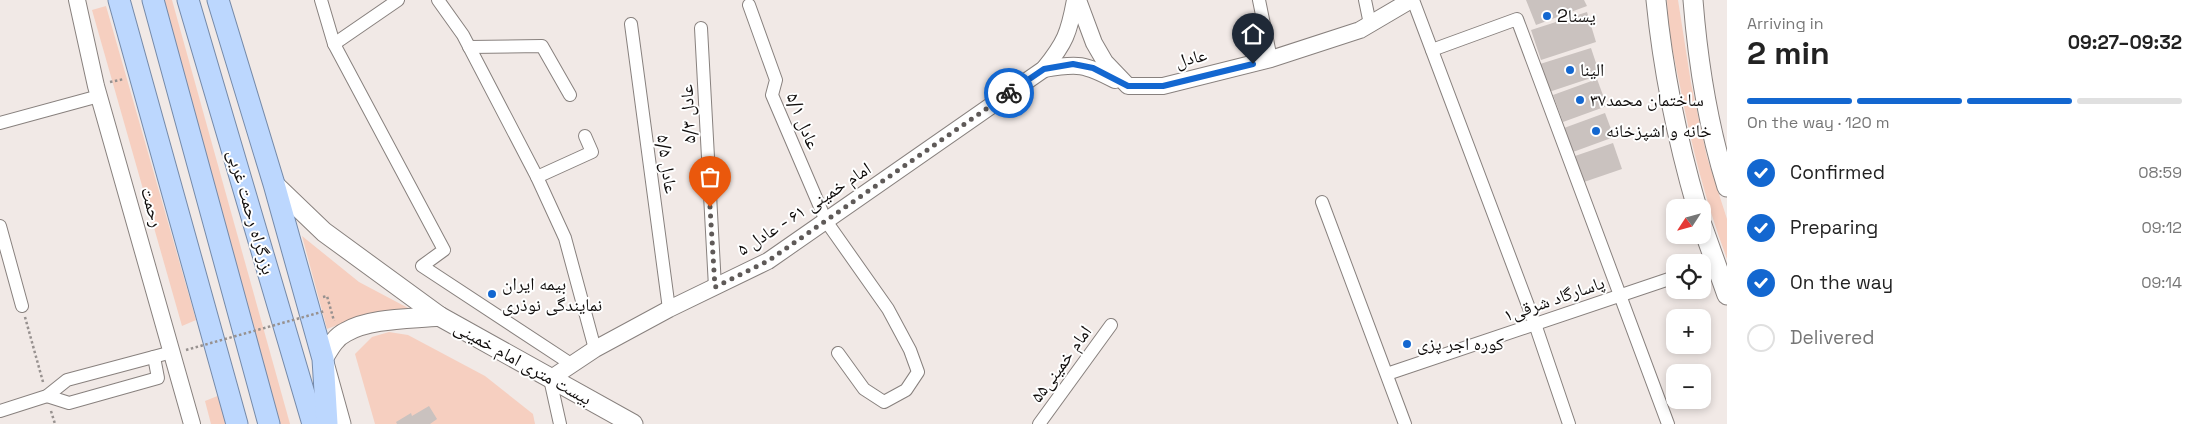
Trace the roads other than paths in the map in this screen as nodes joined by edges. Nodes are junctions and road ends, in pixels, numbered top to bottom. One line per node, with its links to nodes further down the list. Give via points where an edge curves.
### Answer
1 (77, 0): 25 (street, رحمت)
2 (119, 0): 57 (highway)
3 (153, 0): 58 (highway)
4 (188, 0): 59 (highway, بزرگراه رحمت غربی)
5 (218, 0): 30 (highway)
6 (321, 0): 19 (street)
7 (396, 0): 19 (street)
8 (438, 0): 20 (street)
9 (1076, 0): 23 (street, امام خمینی ۶۱ - عادل ۵, via 1063,45); 24 (street, via 1105,62)
10 (1259, 0): 22 (street)
11 (1365, 0): 17 (street)
12 (1412, 0): 17 (street, عادل); 21 (street)
13 (1656, 0): 32 (main road, via 1671,107)
14 (1693, 0): 31 (main road, via 1704,95)
15 (749, 4): 34 (street, عادل ۵/۱, via 776,80 772,95)
16 (631, 24): 42 (street, عادل ۵/۵)
17 (1370, 24): 22 (street, عادل)
18 (701, 28): 38 (street, عادل ۵/۳)
19 (334, 44): 51 (street, via 444,250 422,266)
20 (469, 47): 26 (street, via 542,46); 29 (street)
21 (1432, 50): 39 (street, via 1518,19); 44 (street)
22 (1271, 59): 24 (street, عادل, via 1163,86)
23 (1044, 69): 24 (street, امام خمینی ۶۱ - عادل ۵, via 1080,65); 34 (street, امام خمینی ۶۱ - عادل ۵)
24 (1128, 86)
25 (98, 91): 27 (street); 47 (street, رحمت)
26 (570, 95)
27 (0, 123)
28 (585, 136): 29 (street, via 592,152)
29 (537, 177): 46 (street, via 565,238)
30 (274, 184): 43 (main road, بیست متری امام خمینی, via 324,232); 50 (highway)
31 (1727, 187)
32 (1695, 199)
33 (1322, 202): 52 (street)
34 (826, 221): 38 (street, امام خمینی ۶۱ - عادل ۵, via 768,261); 48 (street, عادل ۵/۱, via 888,309 918,372 906,390 884,402 864,389)
35 (0, 226): 41 (street)
36 (1711, 268): 40 (main road)
37 (1666, 279): 39 (street, پاسارگاد شرقی۱)
38 (715, 287): 42 (street, امام خمینی ۶۱ - عادل ۵)
39 (1620, 295): 44 (street, پاسارگاد شرقی۱); 67 (street)
40 (1727, 295)
41 (22, 306)
42 (669, 309): 46 (street, امام خمینی ۶۱ - عادل ۵)
43 (439, 316): 50 (main road, بیست متری امام خمینی, via 387,321 345,332); 53 (main road, بیست متری امام خمینی)
44 (1535, 324): 52 (street, پاسارگاد شرقی۱); 66 (street)
45 (1111, 325): 64 (street, امام خمینی۵۵)
46 (595, 349): 51 (street, امام خمینی ۶۱ - عادل ۵)
47 (179, 351): 49 (street); 56 (street, رحمت)
48 (838, 353)
49 (154, 357): 54 (street, via 68,380); 54 (street, via 158,378 69,403)
50 (323, 358): 60 (highway); 61 (main road)
51 (571, 364): 53 (street, امام خمینی ۶۱ - عادل ۵)
52 (1387, 374): 65 (street)
53 (550, 379): 62 (street); 63 (main road, بیست متری امام خمینی)
54 (47, 396): 55 (street)
55 (0, 411)
56 (192, 424)
57 (237, 424)
58 (269, 424)
59 (313, 424)
60 (327, 424)
61 (341, 424)
62 (560, 424)
63 (633, 424)
64 (1039, 424)
65 (1405, 424)
66 (1568, 424)
67 (1668, 424)

